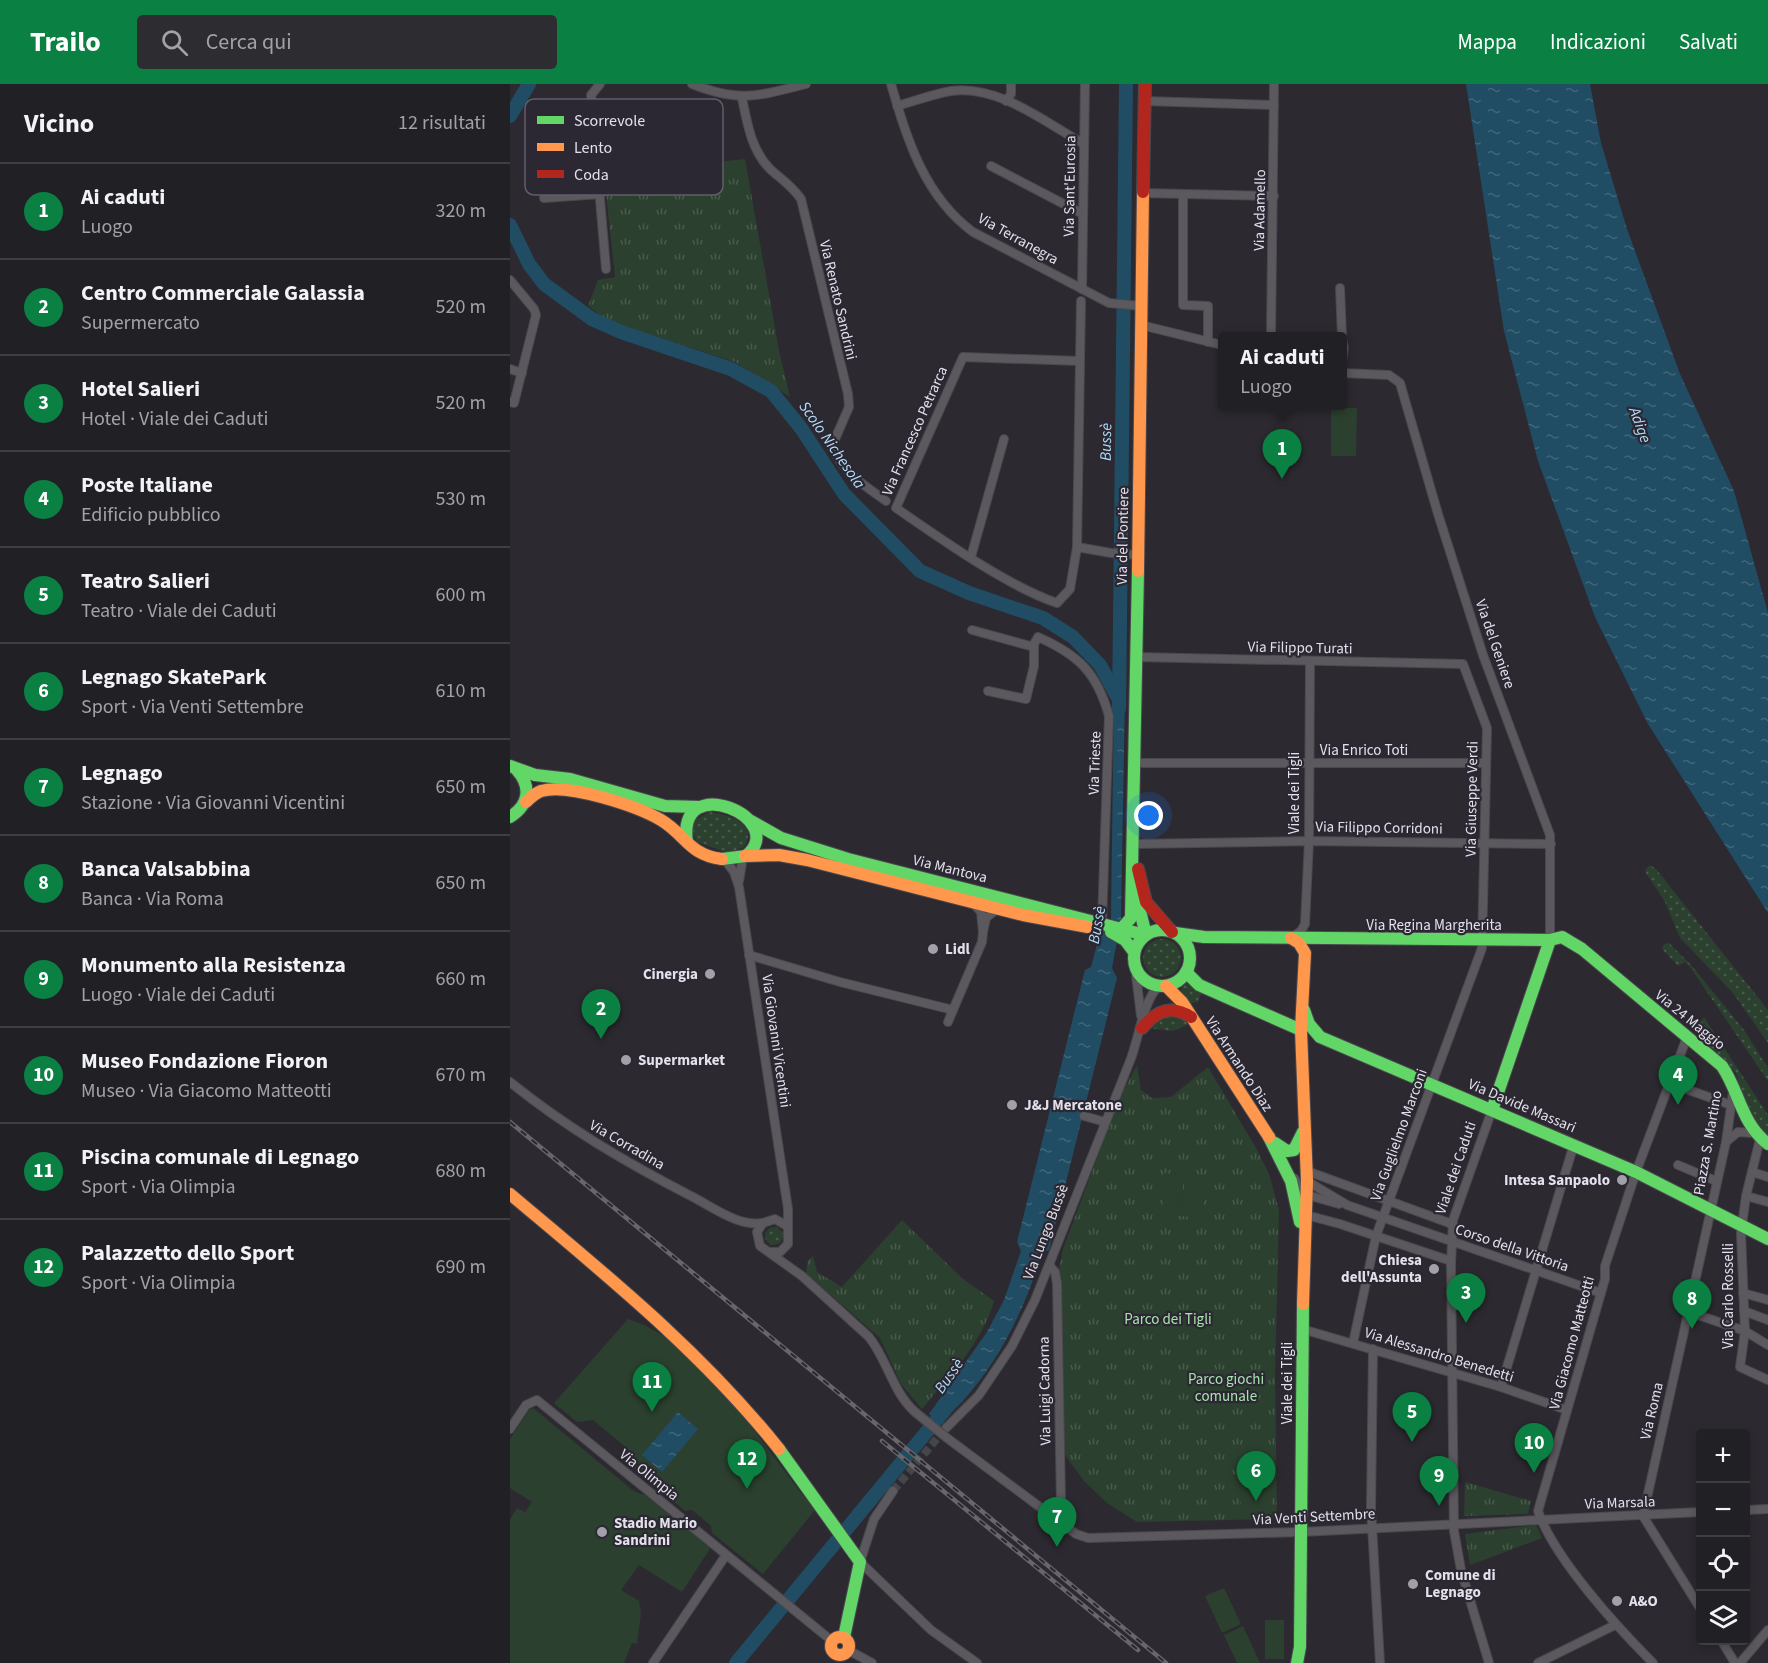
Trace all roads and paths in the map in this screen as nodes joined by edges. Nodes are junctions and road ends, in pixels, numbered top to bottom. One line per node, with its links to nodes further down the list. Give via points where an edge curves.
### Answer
1 (600, 84): 11 (street)
2 (692, 84): 10 (street)
3 (806, 84): 10 (street)
4 (891, 84): 15 (street, Via Terranegra)
5 (1011, 84): 12 (street)
6 (1085, 84): 16 (street, Via Sant'Eurosia)
7 (1144, 84): 13 (main road, Via del Pontiere)
8 (1274, 84): 14 (street, Via Adamello)
9 (953, 87): 12 (street); 15 (street)
10 (742, 98): 42 (street, Via Renato Sandrini, via 757,152 801,199 848,394 849,407 832,446 837,459 853,477)
11 (591, 99)
12 (1006, 100): 16 (street)
13 (1144, 102): 14 (street); 18 (main road, Via del Pontiere)
14 (1274, 105): 22 (street, Via Adamello)
15 (897, 106): 28 (street, Via Terranegra, via 930,186 958,220 973,232)
16 (1084, 144): 24 (street, Via Sant'Eurosia)
17 (991, 166): 24 (street)
18 (1143, 193): 19 (street); 30 (main road, Via del Pontiere)
19 (1183, 194): 22 (street); 34 (street, via 1183,305 1208,306)
20 (586, 195): 23 (street)
21 (601, 195): 25 (street)
22 (1274, 196): 32 (street, Via Adamello)
23 (543, 198)
24 (1083, 214): 28 (street, Via Sant'Eurosia)
25 (606, 269)
26 (510, 280): 38 (street, via 536,315)
27 (1340, 288): 33 (street)
28 (1082, 289): 30 (street, Via Terranegra, via 1115,305)
29 (1081, 301): 36 (street, Via Francesco Petrarca)
30 (1138, 306): 31 (main road, Via del Pontiere)
31 (1141, 325): 34 (street); 44 (main road, Via del Pontiere)
32 (1271, 332)
33 (1342, 332)
34 (1208, 342): 35 (street)
35 (1218, 344)
36 (1080, 361): 43 (street, Via Francesco Petrarca); 45 (street, Via Francesco Petrarca, via 963,357 896,508)
37 (510, 369): 38 (street)
38 (522, 373): 40 (street, via 514,403)
39 (1347, 373): 64 (street, Via del Geniere, via 1393,376 1400,383 1468,609)
40 (510, 402)
41 (1004, 439): 45 (street)
42 (886, 501)
43 (1077, 547): 44 (street); 45 (street, Via Francesco Petrarca, via 1070,589 1058,603 1040,597)
44 (1134, 554): 48 (main road, Via del Pontiere)
45 (971, 557)
46 (972, 630): 47 (street)
47 (1034, 647): 51 (street, via 1026,699); 72 (street, Via Trieste, via 1038,637 1061,647 1086,666 1103,692 1110,716)
48 (1136, 657): 49 (street, Via Filippo Turati); 52 (main road, Via del Pontiere)
49 (1310, 662): 50 (street, Via Filippo Turati); 54 (street, Viale dei Tigli)
50 (1463, 664): 53 (street, Via Giuseppe Verdi, via 1487,728)
51 (988, 691)
52 (1135, 763): 54 (street, Via Enrico Toti); 63 (main road, Via del Pontiere)
53 (1486, 763): 54 (street, Via Enrico Toti); 62 (street, Via Giuseppe Verdi)
54 (1309, 764): 60 (street, Viale dei Tigli)
55 (513, 768): 56 (main road, Via Mantova, via 526,781); 57 (main road, Via Mantova, via 570,779 664,806)
56 (526, 802): 58 (main road, Via Mantova); 61 (main road, Via Mantova, via 541,791 553,789 584,794 656,817)
57 (699, 807): 59 (main road, Via Mantova, via 716,805 742,813); 61 (main road, via 686,821)
58 (510, 817)
59 (752, 821): 65 (main road, via 755,840); 72 (main road, Via Mantova, via 781,838 848,859)
60 (1309, 841): 62 (street, Via Filippo Corridoni); 63 (street, Via Filippo Corridoni); 71 (street, Viale dei Tigli)
61 (687, 842): 66 (main road, Via Mantova, via 701,854)
62 (1484, 843): 64 (street, Via Filippo Corridoni); 79 (street, Via Giuseppe Verdi)
63 (1134, 844): 67 (main road, Via del Pontiere); 75 (main road, Via del Pontiere, via 1146,902)
64 (1551, 844): 80 (street, Via del Geniere)
65 (744, 857): 66 (main road, Via Mantova); 68 (street, Via Giovanni Vicentini); 69 (main road, Via Mantova, via 779,855 807,860)
66 (725, 860): 68 (street, Via Giovanni Vicentini)
67 (1133, 876): 74 (main road, Via del Pontiere, via 1131,918); 76 (main road, Via del Pontiere)
68 (739, 887): 83 (street, Via Giovanni Vicentini)
69 (973, 902): 70 (main road, Via Mantova); 73 (street, via 981,912)
70 (997, 909): 72 (main road, Via Mantova); 73 (street, via 986,918)
71 (1305, 924): 77 (street); 78 (street)
72 (1104, 925): 74 (main road, Via Mantova)
73 (983, 932): 88 (street)
74 (1121, 933): 76 (main road, Via Mantova); 82 (main road, Via Mantova)
75 (1173, 933): 76 (main road, via 1156,930); 77 (main road, Via Regina Margherita); 85 (main road, via 1188,948)
76 (1145, 935): 82 (main road)
77 (1291, 938): 78 (main road, Via Regina Margherita); 81 (main road)
78 (1316, 939): 79 (main road, Via Regina Margherita); 81 (main road)
79 (1483, 940): 80 (main road, Via Regina Margherita); 99 (street, Via Guglielmo Marconi)
80 (1551, 940): 94 (main road, Via 24 Maggio, via 1569,947 1623,985); 101 (main road, Viale dei Caduti)
81 (1305, 949): 87 (main road, Viale dei Tigli)
82 (1134, 952): 84 (main road)
83 (749, 955): 88 (street); 120 (street, Via Giovanni Vicentini)
84 (1135, 968): 86 (main road, via 1143,979); 91 (street, Via Lungo Bussè)
85 (1186, 972): 86 (main road, via 1179,980); 92 (main road, via 1199,985)
86 (1163, 986): 89 (main road, Via Armando Diaz, via 1178,996); 91 (street, Via Lungo Bussè, via 1147,1001)
87 (1302, 1004): 92 (main road, Viale dei Tigli); 93 (main road, via 1309,1024)
88 (953, 1010): 90 (street)
89 (1192, 1018): 91 (main road, via 1179,1010 1165,1009 1154,1014); 107 (main road, Via Armando Diaz)
90 (948, 1022)
91 (1142, 1028): 105 (street, Via Lungo Bussè)
92 (1301, 1030): 95 (main road, Viale dei Tigli)
93 (1320, 1037): 95 (main road, via 1313,1036); 99 (main road, Via Davide Massari)
94 (1687, 1037): 97 (street, Via Giacomo Matteotti); 98 (main road, Via 24 Maggio, via 1722,1066)
95 (1303, 1048): 104 (main road, Viale dei Tigli)
96 (510, 1082): 127 (street, Via Corradina, via 619,1159)
97 (1669, 1083): 100 (street); 112 (street, Via Giacomo Matteotti)
98 (1732, 1083): 100 (street, Piazza S. Martino); 106 (main road, Via 24 Maggio)
99 (1432, 1084): 101 (main road, Via Davide Massari); 121 (street, Via Guglielmo Marconi)
100 (1731, 1105): 102 (street, Piazza S. Martino)
101 (1492, 1110): 109 (main road, Via Davide Massari); 129 (street, Viale dei Caduti)
102 (1730, 1115): 106 (street); 108 (street, Piazza S. Martino)
103 (1084, 1116): 105 (street)
104 (1305, 1120): 107 (main road, Viale dei Tigli, via 1301,1141 1294,1150 1287,1151); 114 (main road, Viale dei Tigli)
105 (1105, 1122): 140 (street, Via Lungo Bussè)
106 (1757, 1135): 108 (street, via 1738,1132); 113 (street, Via Carlo Rosselli)
107 (1270, 1138): 110 (main road, Via Armando Diaz)
108 (1726, 1142): 116 (street, Piazza S. Martino)
109 (1574, 1144): 112 (main road, Via Davide Massari); 141 (street)
110 (1283, 1162): 118 (street, Via Armando Diaz); 135 (main road, Via Armando Diaz, via 1296,1199)
111 (1677, 1165): 116 (street)
112 (1636, 1172): 124 (main road, Via Davide Massari); 143 (street, Via Giacomo Matteotti, via 1605,1266)
113 (1752, 1172): 115 (street); 119 (street, Via Carlo Rosselli)
114 (1307, 1176): 118 (main road, Viale dei Tigli); 121 (street, Corso della Vittoria); 123 (street, Corso della Vittoria)
115 (1768, 1177)
116 (1716, 1181): 124 (street, Piazza S. Martino)
117 (510, 1194): 171 (main road, via 700,1360 802,1478)
118 (1306, 1195): 123 (street, Corso della Vittoria); 125 (main road, Viale dei Tigli)
119 (1746, 1196): 122 (street); 130 (street, Via Carlo Rosselli)
120 (787, 1199): 128 (street); 131 (street, Via Giovanni Vicentini)
121 (1390, 1202): 126 (street, Via Guglielmo Marconi); 129 (street, Corso della Vittoria)
122 (1768, 1202)
123 (1346, 1204): 126 (street, Corso della Vittoria)
124 (1710, 1209): 130 (main road, Via Davide Massari); 147 (street, Piazza S. Martino)
125 (1306, 1215): 132 (street); 135 (main road, Viale dei Tigli)
126 (1383, 1217): 132 (street, Via Guglielmo Marconi); 136 (street, Corso della Vittoria)
127 (738, 1220): 128 (street, Via Corradina); 134 (street, Via Corradina)
128 (767, 1221): 131 (street, via 781,1221); 134 (street, via 757,1232)
129 (1452, 1224): 136 (street, Viale dei Caduti)
130 (1743, 1224): 133 (main road, Via Davide Massari); 144 (street, Via Carlo Rosselli)
131 (787, 1226): 137 (street, Via Giovanni Vicentini, via 790,1239)
132 (1376, 1236): 139 (street); 151 (street, Via Guglielmo Marconi)
133 (1768, 1239)
134 (757, 1241): 138 (street)
135 (1303, 1242): 149 (main road, Viale dei Tigli)
136 (1452, 1242): 139 (street, Viale dei Caduti); 141 (street, Corso della Vittoria)
137 (784, 1249): 138 (street); 142 (street)
138 (769, 1252): 142 (street)
139 (1451, 1261): 154 (street, Viale dei Caduti)
140 (1049, 1265): 158 (street, Via Lungo Bussè, via 1012,1346 979,1395); 165 (street, Via Luigi Cadorna, via 1057,1283 1061,1503)
141 (1536, 1271): 143 (street, Corso della Vittoria); 156 (street)
142 (802, 1276): 165 (street, bridge, via 869,1336 900,1396 915,1412)
143 (1601, 1293): 157 (street, Via Giacomo Matteotti)
144 (1743, 1293): 145 (street); 146 (street, Via Carlo Rosselli)
145 (1768, 1300)
146 (1744, 1311): 148 (street); 150 (street, Via Carlo Rosselli)
147 (1689, 1312): 150 (street); 164 (street, Via Roma)
148 (1768, 1320)
149 (1302, 1329): 151 (street, Via Alessandro Benedetti); 169 (main road, Viale dei Tigli)
150 (1745, 1331): 152 (street); 155 (street, Via Carlo Rosselli, via 1740,1367)
151 (1353, 1343): 153 (street, Via Alessandro Benedetti)
152 (1768, 1345)
153 (1373, 1349): 154 (street, Via Alessandro Benedetti); 168 (street)
154 (1453, 1373): 156 (street, Via Alessandro Benedetti); 167 (street, Viale dei Caduti)
155 (1768, 1380)
156 (1501, 1387): 157 (street, Via Alessandro Benedetti)
157 (1567, 1410): 166 (street, Via Giacomo Matteotti, via 1538,1511)
158 (946, 1428)
159 (510, 1429): 170 (street, Via Olimpia, via 526,1405 537,1400)
160 (893, 1491): 171 (street, via 874,1519)
161 (1768, 1509): 162 (street)
162 (1750, 1510)
163 (1696, 1512): 164 (street, Via Marsala)
164 (1642, 1516): 166 (street, Via Marsala); 172 (street)
165 (1056, 1518): 169 (street, Via Venti Settembre, via 1088,1538)
166 (1541, 1520): 167 (street, Via Venti Settembre); 173 (street)
167 (1454, 1524): 168 (street, Via Venti Settembre); 188 (street, Viale dei Caduti, via 1461,1570)
168 (1372, 1527): 169 (street, Via Venti Settembre); 187 (street)
169 (1301, 1532): 177 (main road, Viale dei Tigli)
170 (726, 1555): 175 (street, Via Olimpia, via 798,1613); 182 (street)
171 (860, 1562): 175 (main road); 184 (street, via 931,1630)
172 (1696, 1600)
173 (1615, 1625): 180 (street); 190 (street)
174 (1768, 1630): 181 (street)
175 (838, 1639): 178 (main road, via 849,1643); 179 (main road)
176 (1724, 1645): 181 (street)
177 (1300, 1647): 185 (main road, Viale dei Tigli); 186 (main road, Viale dei Tigli)
178 (848, 1650): 179 (main road); 183 (street)
179 (832, 1659)
180 (1550, 1660): 189 (street)
181 (1735, 1662)
182 (653, 1663)
183 (872, 1663)
184 (977, 1663)
185 (1298, 1663)
186 (1304, 1663)
187 (1380, 1663)
188 (1489, 1663)
189 (1538, 1663)
190 (1653, 1663)

